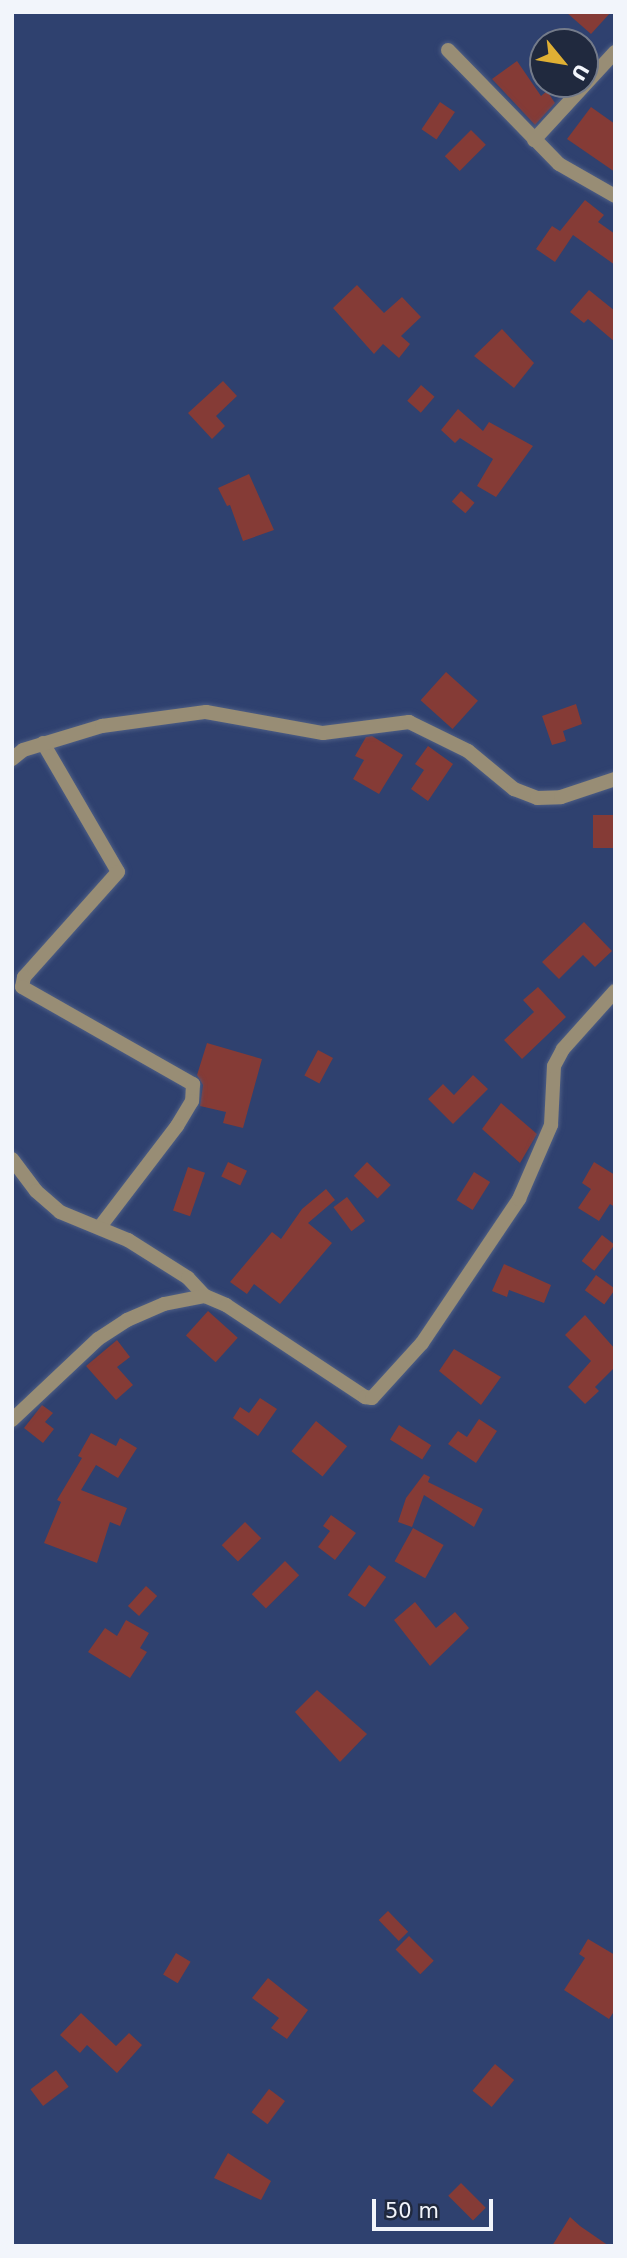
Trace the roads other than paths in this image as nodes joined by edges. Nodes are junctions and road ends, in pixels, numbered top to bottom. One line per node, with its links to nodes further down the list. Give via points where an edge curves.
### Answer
1 (448, 50): 3 (street)
2 (615, 52): 3 (street)
3 (534, 140): 4 (street, via 584,182)
4 (615, 196)
5 (43, 743): 6 (street); 7 (street, via 102,726 206,712 323,733 409,722 468,751 514,789 537,798 561,797); 10 (street, via 118,872 24,978 22,987 193,1084 192,1101 177,1126)
6 (12, 759)
7 (615, 779)
8 (615, 991): 11 (street, via 563,1049 554,1066 551,1125 519,1199 429,1333 379,1395 365,1397 226,1305)
9 (12, 1159): 10 (street, via 44,1200 72,1220)
10 (99, 1227): 11 (street, via 167,1264)
11 (205, 1296): 12 (street, via 164,1304 97,1339)
12 (12, 1420)

